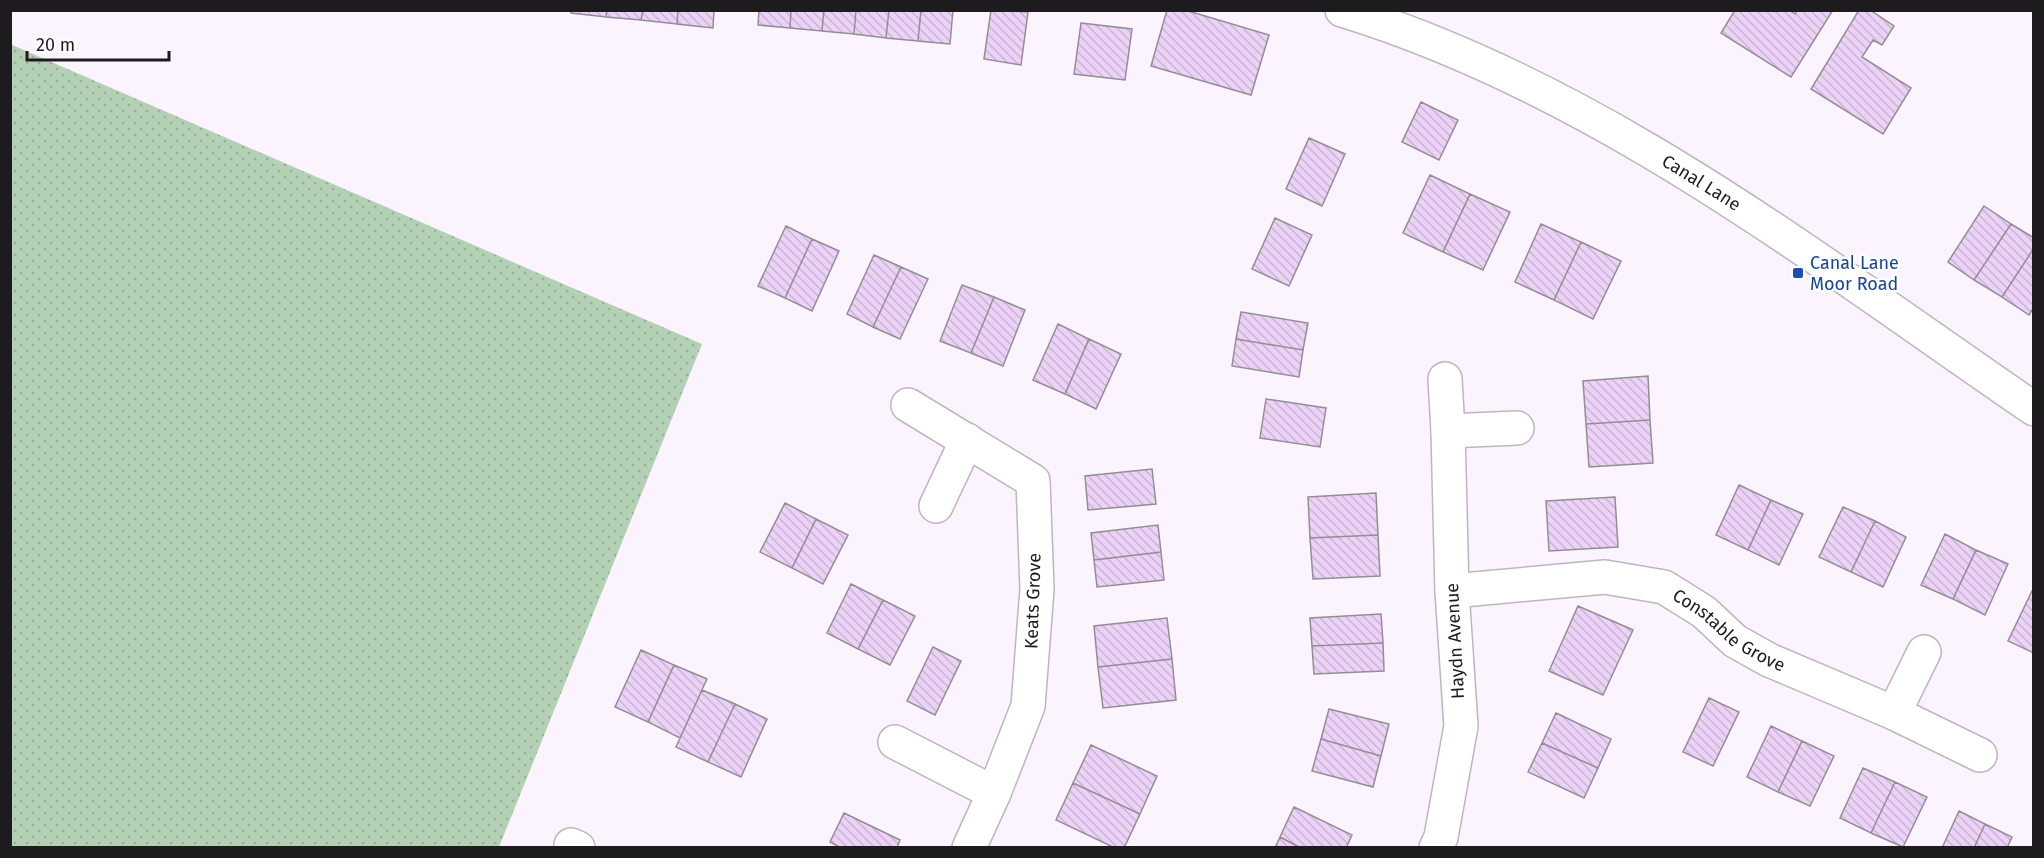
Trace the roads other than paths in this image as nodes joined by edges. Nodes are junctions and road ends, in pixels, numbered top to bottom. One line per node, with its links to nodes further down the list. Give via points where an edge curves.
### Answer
1 (1342, 10): 4 (street, Canal Lane, via 1468,57 1590,116 1793,241)
2 (1445, 378): 6 (street, Haydn Avenue)
3 (908, 405): 7 (street, Keats Grove)
4 (2034, 409)
5 (1517, 428): 6 (street)
6 (1448, 431): 9 (street, Haydn Avenue)
7 (967, 440): 8 (street); 14 (street, Keats Grove, via 1033,481 1037,589 1028,706)
8 (936, 506)
9 (1452, 591): 11 (street, Constable Grove, via 1605,577 1664,587 1704,612 1735,641 1768,660); 16 (street, Haydn Avenue, via 1461,726)
10 (1924, 652): 11 (street)
11 (1894, 712): 13 (street, Constable Grove)
12 (895, 742): 14 (street)
13 (1980, 755)
14 (994, 793): 15 (street, Keats Grove)
15 (969, 848)
16 (1436, 848)

